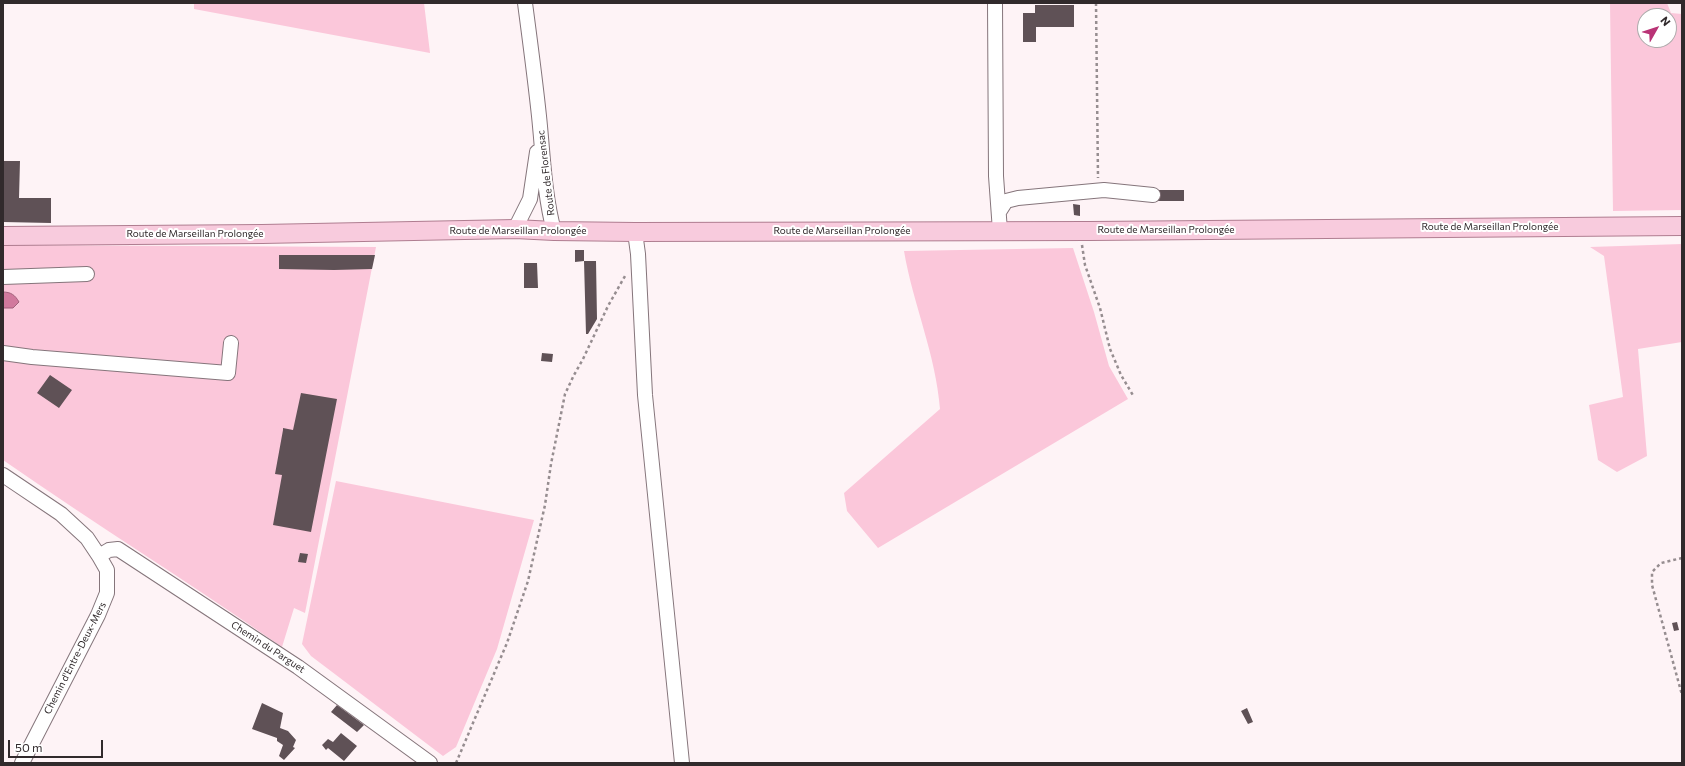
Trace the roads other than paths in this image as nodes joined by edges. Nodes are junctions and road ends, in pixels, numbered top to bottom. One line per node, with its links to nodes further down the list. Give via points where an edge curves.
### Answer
1 (525, 3): 3 (street, Route de Florensac)
2 (995, 3): 5 (street)
3 (539, 114): 7 (street, Route de Florensac, via 539,142 530,199); 8 (street, Route de Florensac)
4 (1153, 195): 5 (street, via 1104,190 1018,198 1006,201)
5 (998, 212): 9 (street)
6 (1682, 226): 9 (main road, Route de Marseillan Prolongée)
7 (515, 229): 8 (main road, Route de Marseillan Prolongée); 11 (main road, Route de Marseillan Prolongée)
8 (554, 231): 10 (main road, Route de Marseillan Prolongée)
9 (1000, 231): 10 (main road, Route de Marseillan Prolongée)
10 (635, 232): 20 (street, via 645,395)
11 (3, 236)
12 (87, 274): 13 (street)
13 (3, 277)
14 (231, 343): 15 (street, via 228,373)
15 (3, 353)
16 (3, 475): 17 (street, Chemin d'Entre-Deux-Mers, via 61,514 87,538)
17 (99, 556): 18 (street, Chemin d'Entre-Deux-Mers, via 107,570 107,593); 19 (street, Chemin du Parguet, via 109,550 118,550 298,667)
18 (22, 763)
19 (430, 763)
20 (682, 763)

